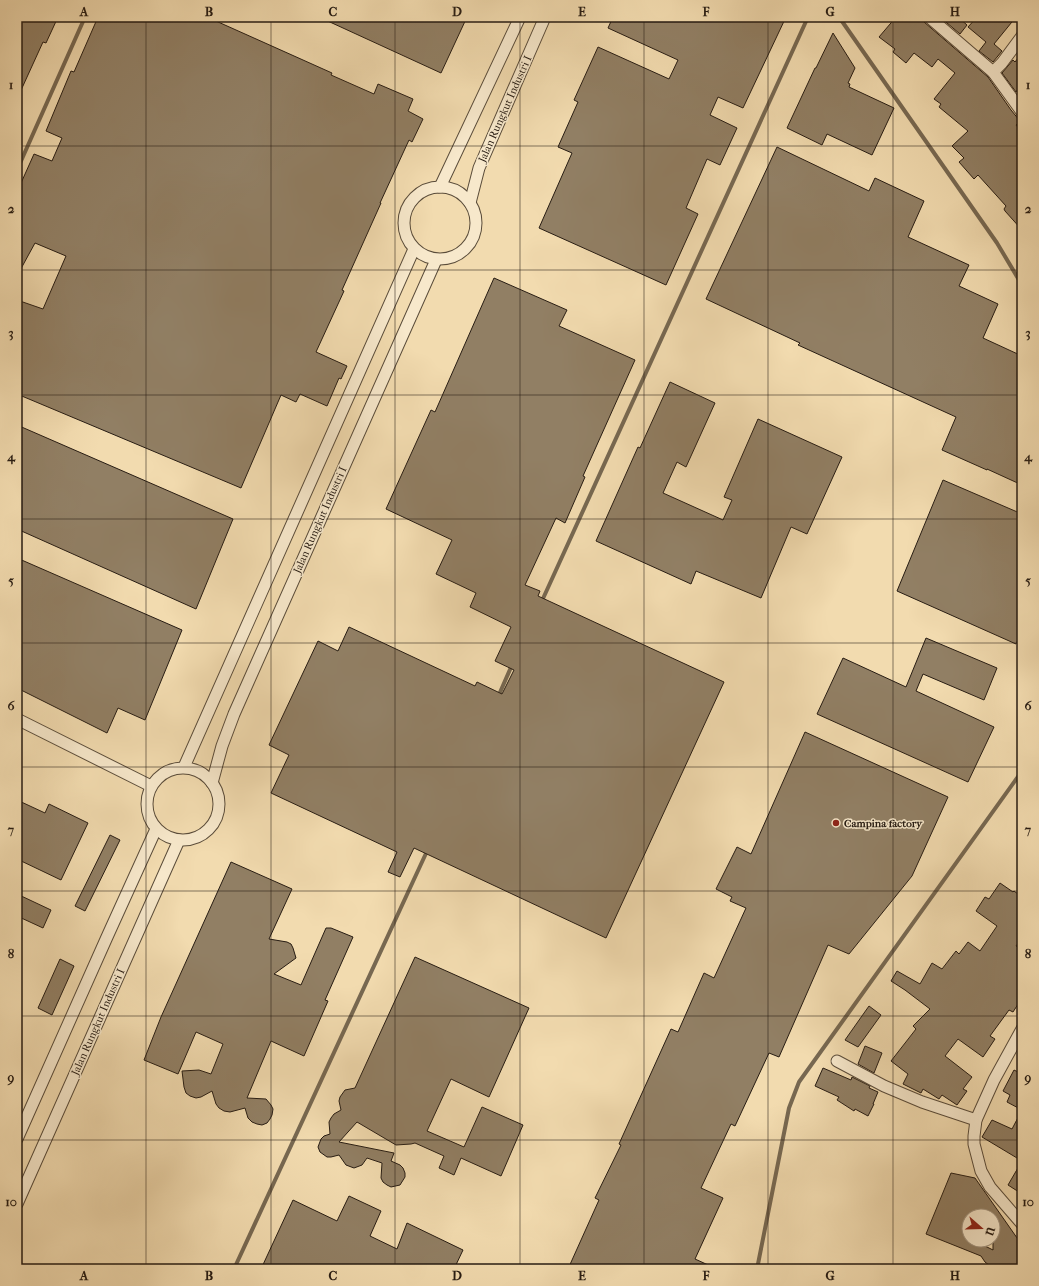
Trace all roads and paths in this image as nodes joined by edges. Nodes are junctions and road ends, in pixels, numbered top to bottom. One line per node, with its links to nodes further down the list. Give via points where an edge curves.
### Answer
1 (520, 17): 7 (street)
2 (545, 17): 8 (street, Jalan Rungkut Industri I, via 479,168)
3 (929, 17): 5 (street)
4 (1022, 36): 5 (street)
5 (993, 72): 6 (street)
6 (1022, 112)
7 (440, 187): 8 (street, via 462,194); 9 (street, via 426,190 414,198 406,209 406,237)
8 (470, 203): 10 (street, via 475,214 476,227 472,239 457,255)
9 (414, 249): 10 (street); 12 (street)
10 (436, 260): 13 (street, Jalan Rungkut Industri I, via 234,714)
11 (17, 719): 14 (street)
12 (184, 768): 13 (street, via 200,772); 14 (street, via 171,769 159,776)
13 (212, 783): 16 (street, via 218,795 215,821 200,836 190,840)
14 (151, 786): 15 (street, via 147,808)
15 (156, 829): 16 (street, via 167,837); 20 (street)
16 (179, 840): 21 (street, Jalan Rungkut Industri I)
17 (1022, 1029): 19 (street)
18 (837, 1061): 19 (street, via 884,1086)
19 (976, 1120): 22 (street, via 974,1144 982,1171 990,1187)
20 (17, 1139)
21 (17, 1204)
22 (1022, 1224)

